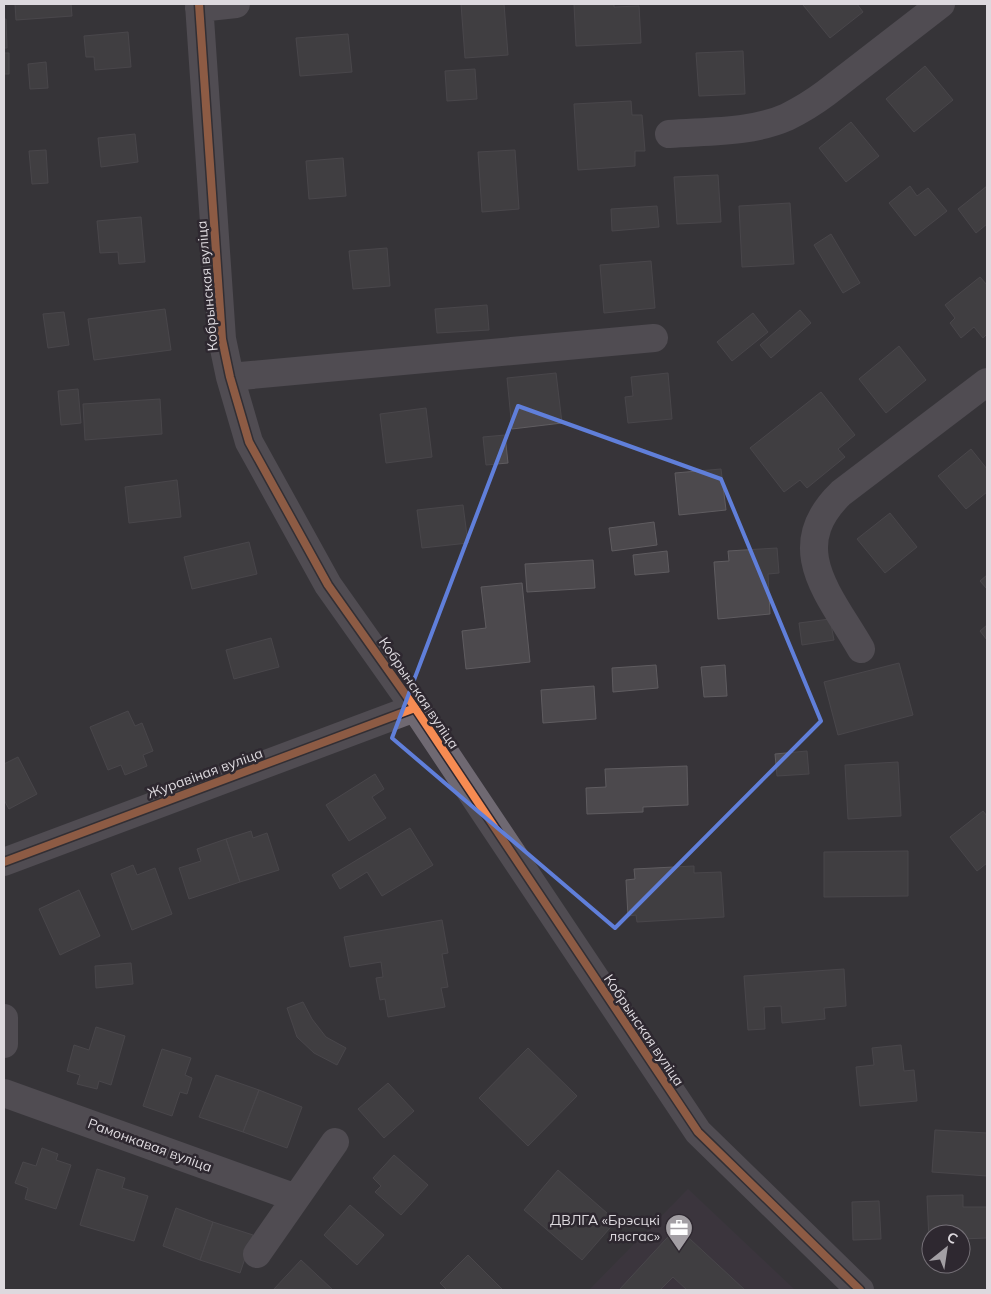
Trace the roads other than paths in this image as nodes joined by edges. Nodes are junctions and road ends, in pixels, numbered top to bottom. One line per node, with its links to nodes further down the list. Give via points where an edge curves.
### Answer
1 (236, 4): 3 (street)
2 (940, 4): 4 (street, via 826,93 786,117 740,128)
3 (199, 6): 6 (street, Кобрынская вуліца, via 222,339)
4 (668, 134)
5 (654, 338): 6 (street)
6 (230, 377): 9 (street, Кобрынская вуліца, via 248,442 328,585)
7 (987, 382): 8 (street, via 842,493 820,521 813,541 817,571)
8 (862, 649)
9 (414, 708): 10 (street, Журавіная вуліца); 17 (street, Кобрынская вуліца, via 698,1132)
10 (4, 862)
11 (4, 1018): 12 (street)
12 (4, 1044)
13 (4, 1093): 15 (street, Рамонкавая вуліца)
14 (335, 1142): 15 (street)
15 (296, 1198): 16 (street)
16 (257, 1254)
17 (860, 1290)

